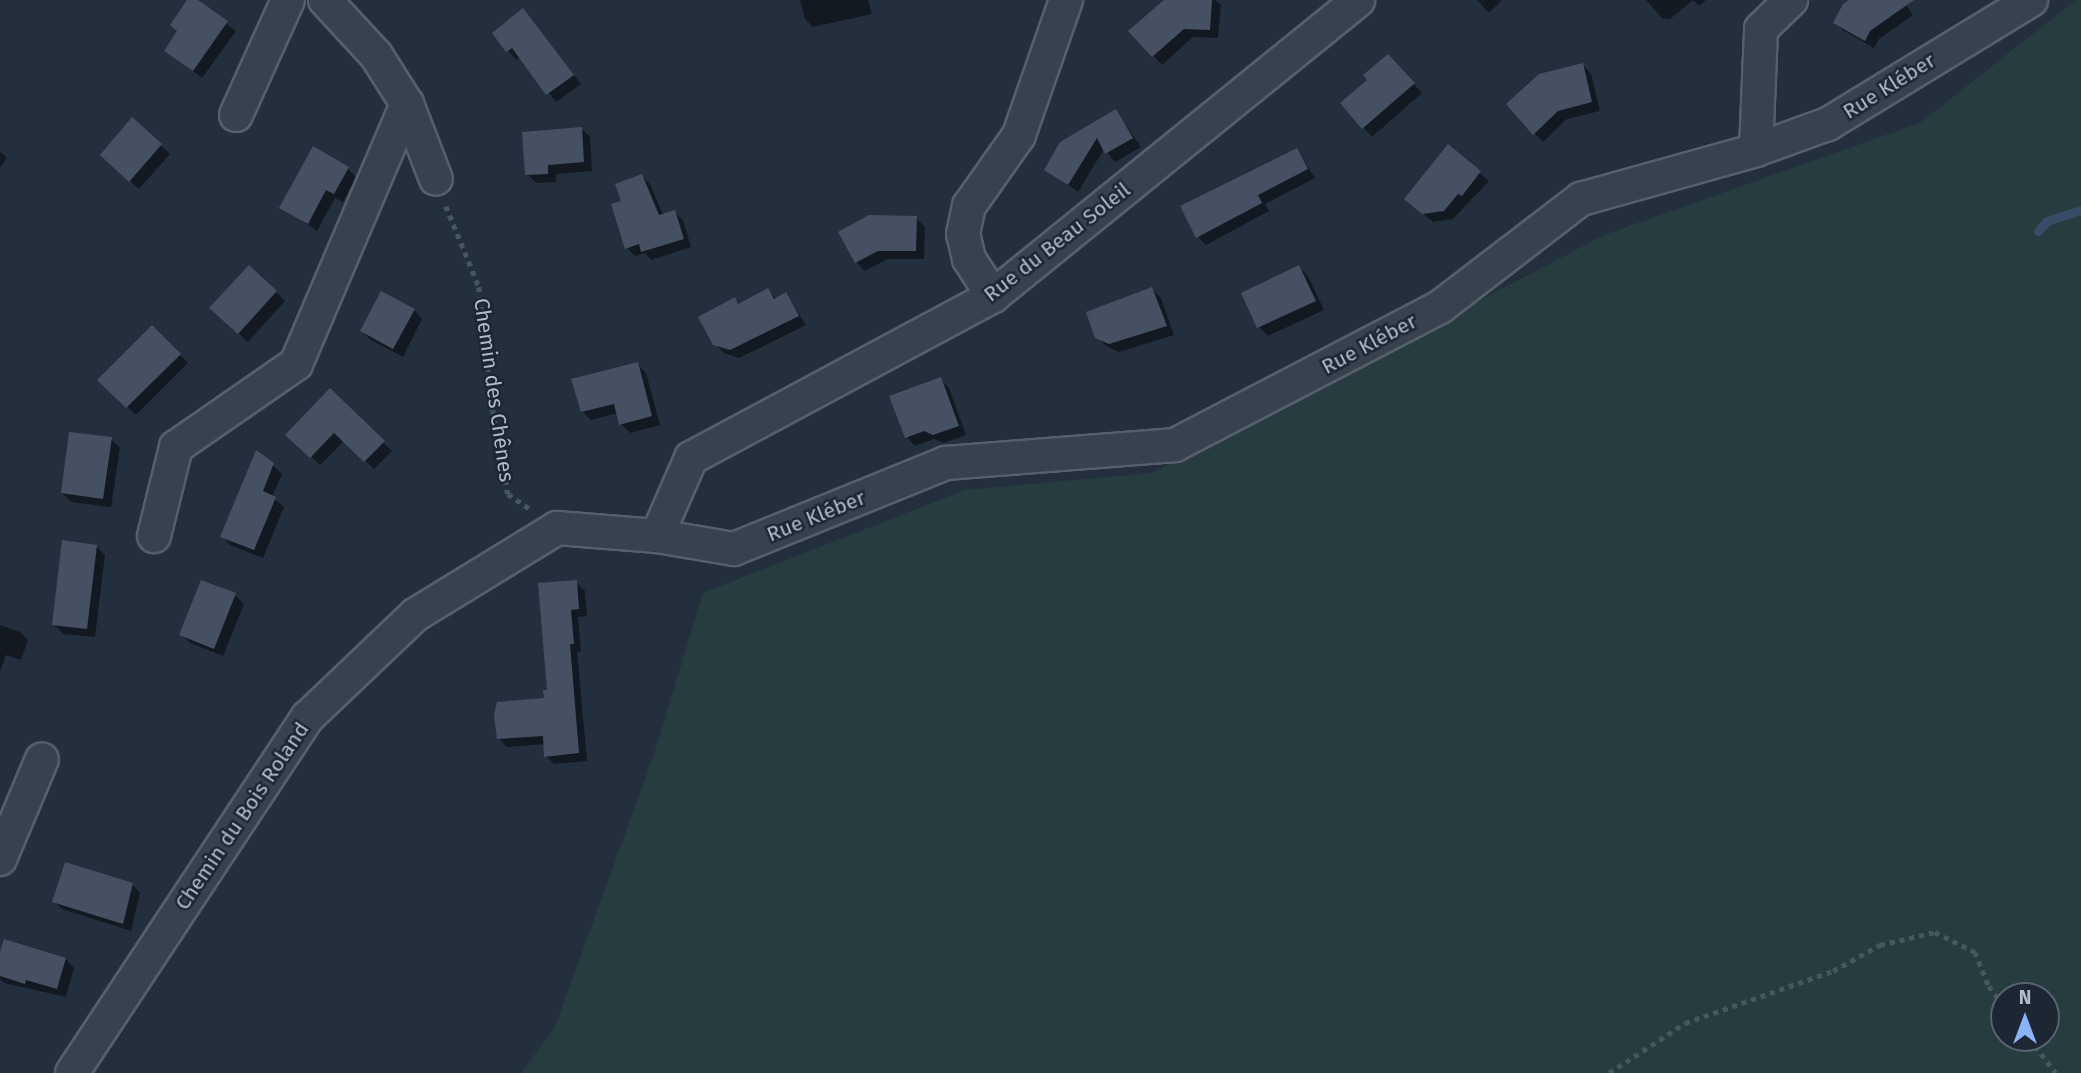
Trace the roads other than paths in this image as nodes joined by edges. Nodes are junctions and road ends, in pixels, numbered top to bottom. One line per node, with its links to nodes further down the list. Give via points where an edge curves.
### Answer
1 (288, 0): 8 (street)
2 (325, 0): 7 (street, via 376,55)
3 (1066, 0): 11 (street, via 1019,135 969,206 963,234 969,259)
4 (1358, 0): 11 (street, Rue du Beau Soleil)
5 (1791, 0): 9 (street, via 1761,29)
6 (2031, 0): 9 (street, Rue Kléber, via 1828,124)
7 (407, 104): 10 (street); 12 (street, via 296,364 176,447)
8 (236, 115)
9 (1756, 150): 13 (street, Rue Kléber, via 1581,199 1440,307 1175,445 946,463 734,549)
10 (436, 179)
11 (993, 296): 13 (street, Rue du Beau Soleil, via 691,458)
12 (155, 536)
13 (657, 536): 16 (street, Chemin du Bois Roland, via 557,528 415,615 307,717)
14 (43, 759): 15 (street)
15 (0, 859)
16 (72, 1073)

